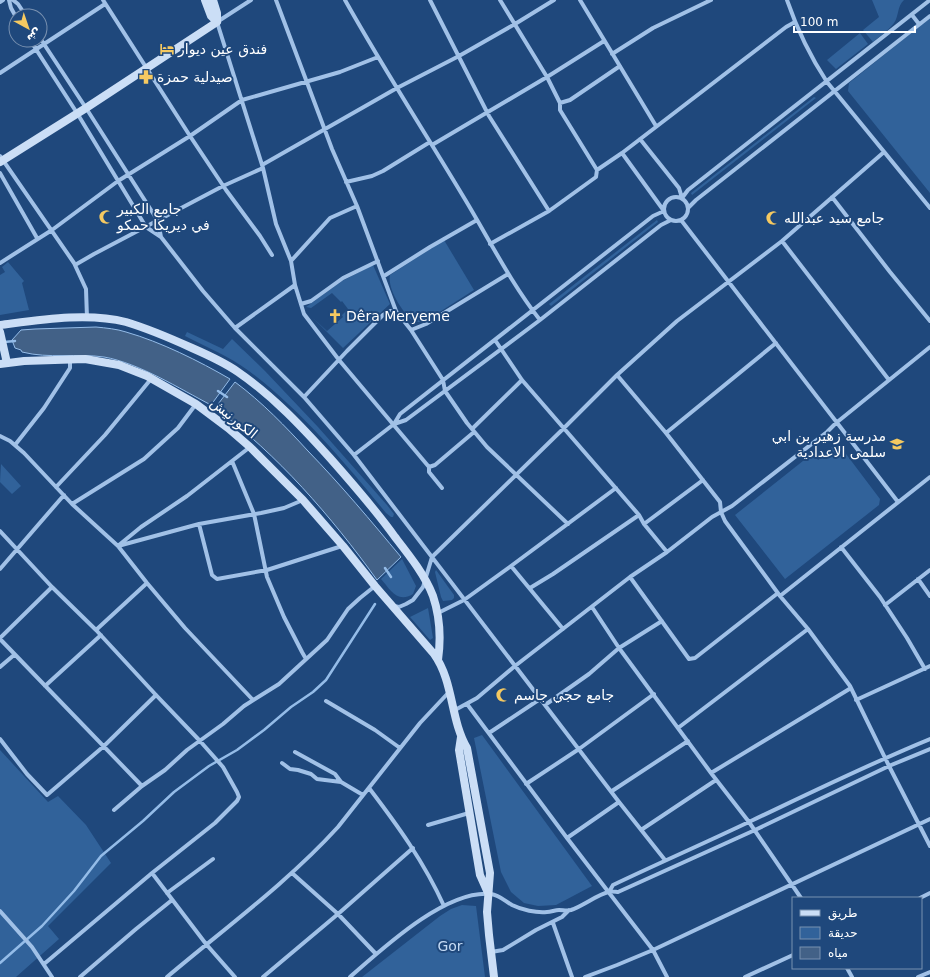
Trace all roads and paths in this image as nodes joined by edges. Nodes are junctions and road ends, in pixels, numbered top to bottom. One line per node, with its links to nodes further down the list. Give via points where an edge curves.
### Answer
1 (3, 0): 15 (street)
2 (13, 0): 17 (street)
3 (205, 0): 20 (main road, via 211,16)
4 (213, 0): 20 (main road)
5 (251, 0): 20 (street)
6 (276, 0): 35 (street)
7 (345, 0): 30 (street)
8 (430, 0): 29 (street)
9 (500, 0): 22 (street)
10 (554, 0): 22 (street)
11 (580, 0): 25 (street)
12 (711, 0): 28 (street, via 652,28)
13 (788, 0): 21 (street)
14 (930, 0): 18 (street)
15 (0, 2)
16 (104, 2): 24 (street); 32 (street)
17 (21, 8)
18 (912, 15): 23 (street); 36 (street)
19 (930, 16): 23 (street)
20 (217, 22): 32 (main road); 39 (street)
21 (795, 22): 36 (street, via 815,64); 44 (street)
22 (515, 24): 29 (street); 34 (street)
23 (919, 24): 38 (street)
24 (48, 41)
25 (604, 41): 28 (street); 34 (street)
26 (47, 48): 41 (street)
27 (36, 49): 33 (street); 43 (street)
28 (612, 54): 31 (street)
29 (459, 56): 37 (street); 42 (street)
30 (378, 58): 35 (street, via 340,72); 37 (street)
31 (620, 66): 40 (street, via 570,100); 44 (street)
32 (147, 68): 41 (main road); 46 (street)
33 (0, 73)
34 (547, 77): 40 (street); 42 (street)
35 (306, 80): 39 (street); 45 (street)
36 (827, 82): 38 (street); 60 (street, via 688,190)
37 (397, 88): 45 (street); 48 (street)
38 (835, 90): 49 (street); 62 (street)
39 (242, 100): 46 (street); 52 (street)
40 (560, 103): 53 (street, via 560,110)
41 (86, 108): 43 (main road); 55 (street)
42 (487, 112): 48 (street); 64 (street)
43 (77, 113): 51 (main road); 56 (street)
44 (656, 126): 47 (street)
45 (324, 128): 52 (street); 57 (street)
46 (190, 136): 55 (street); 58 (street)
47 (640, 139): 50 (street); 60 (street, via 680,188)
48 (431, 143): 57 (street, via 383,171); 67 (street)
49 (884, 152): 59 (street); 63 (street)
50 (622, 153): 53 (street); 65 (street)
51 (1, 160): 71 (street)
52 (262, 166): 58 (street); 77 (street, via 276,224)
53 (597, 170): 64 (street, via 596,177)
54 (0, 173): 73 (street)
55 (128, 175): 56 (street); 66 (street)
56 (118, 181): 70 (street); 71 (street)
57 (346, 182): 61 (street)
58 (223, 186): 66 (street); 76 (street)
59 (832, 197): 74 (street); 90 (street)
60 (682, 198): 62 (street, via 686,200); 65 (street, via 674,196 667,200)
61 (357, 206): 77 (street, via 330,218); 78 (street)
62 (688, 208): 69 (street, via 686,216)
63 (930, 208)
64 (549, 211): 75 (street)
65 (664, 211): 68 (street); 87 (street, via 653,216)
66 (158, 220): 70 (street); 72 (street)
67 (477, 220): 75 (street); 82 (street)
68 (671, 220): 69 (street); 89 (street)
69 (681, 220): 83 (street)
70 (146, 227): 72 (street); 80 (street)
71 (52, 230): 73 (street); 80 (street)
72 (161, 237): 92 (street)
73 (37, 238): 79 (street)
74 (782, 241): 83 (street); 106 (street)
75 (490, 244): 81 (street)
76 (272, 255)
77 (291, 260): 84 (street)
78 (378, 261): 82 (street); 85 (street, via 343,278 311,301)
79 (0, 263)
80 (75, 265): 88 (street, via 86,289)
81 (508, 274): 87 (street); 93 (street, via 426,324)
82 (384, 276): 86 (street)
83 (728, 283): 96 (street); 102 (street, via 678,321)
84 (295, 285): 85 (street); 92 (street)
85 (301, 304): 100 (street, via 307,318)
86 (396, 310): 93 (street); 100 (street, via 383,315)
87 (533, 310): 89 (street); 95 (street)
88 (87, 318): 91 (main road); 149 (main road, via 125,322 155,332 238,372 285,410 324,452 385,522)
89 (540, 320): 98 (street)
90 (930, 321)
91 (0, 325)
92 (235, 328): 108 (street)
93 (411, 330): 104 (street)
94 (0, 332): 101 (main road)
95 (495, 340): 98 (street); 104 (street)
96 (776, 343): 110 (street); 114 (street)
97 (930, 347): 106 (street)
98 (501, 349): 105 (street); 107 (street)
99 (70, 360): 101 (main road, الكورنيش); 103 (main road, الكورنيش, via 85,359 119,365); 116 (street, via 70,368 44,408)
100 (339, 360): 108 (street); 111 (street)
101 (4, 361)
102 (617, 375): 112 (street); 114 (street)
103 (151, 379): 109 (main road, الكورنيش); 124 (street, via 105,435)
104 (443, 380): 107 (street); 111 (street, via 400,414)
105 (522, 380): 112 (street); 113 (street)
106 (889, 380): 110 (street)
107 (445, 391): 111 (street, via 406,420); 113 (street)
108 (304, 396): 118 (street)
109 (196, 404): 117 (main road, الكورنيش); 130 (street, via 178,428 144,459)
110 (836, 423): 129 (street); 131 (street)
111 (394, 424): 118 (street); 120 (street)
112 (564, 428): 121 (street); 126 (street)
113 (473, 430): 120 (street, via 435,465); 121 (street)
114 (666, 433): 123 (street)
115 (0, 436): 116 (street)
116 (15, 445): 124 (street)
117 (250, 447): 119 (street); 128 (main road, الكورنيش)
118 (354, 455): 143 (street)
119 (232, 462): 132 (street); 138 (street)
120 (429, 467): 125 (street, via 429,472)
121 (516, 474): 135 (street); 143 (street)
122 (930, 477): 129 (street)
123 (704, 480): 131 (street, via 720,502); 136 (street)
124 (56, 486): 127 (street)
125 (442, 488)
126 (616, 488): 133 (street); 135 (street)
127 (64, 495): 130 (street); 141 (street)
128 (303, 500): 132 (street, via 284,508); 139 (main road, الكورنيش)
129 (898, 502): 140 (street)
130 (72, 504): 138 (street)
131 (721, 512): 142 (street); 155 (street)
132 (254, 514): 134 (street); 146 (street)
133 (639, 515): 136 (street); 154 (street)
134 (199, 524): 138 (street); 146 (street, via 214,577 219,579)
135 (568, 524): 144 (street)
136 (644, 524): 142 (street)
137 (0, 531): 141 (street)
138 (118, 546): 151 (street)
139 (343, 546): 146 (street); 152 (main road, الكورنيش)
140 (841, 547): 155 (street); 158 (street)
141 (17, 550): 145 (street); 153 (street)
142 (667, 552): 148 (street)
143 (432, 557): 149 (street); 157 (street)
144 (511, 566): 154 (street); 157 (street)
145 (0, 569)
146 (267, 570): 170 (street, via 267,577 284,617)
147 (930, 570): 150 (street)
148 (630, 577): 160 (street); 162 (street)
149 (425, 579): 159 (street, via 423,587 413,600 398,607); 161 (main road)
150 (918, 579): 156 (street); 158 (street)
151 (147, 584): 165 (street); 182 (street)
152 (374, 586): 159 (main road, الكورنيش); 170 (street, via 348,609 327,640)
153 (52, 587): 165 (street); 167 (street)
154 (530, 588): 163 (street)
155 (779, 595): 162 (street, via 695,658 689,659); 164 (street)
156 (930, 596)
157 (464, 600): 161 (street); 172 (street)
158 (885, 605): 175 (street)
159 (391, 606): 171 (main road, الكورنيش)
160 (592, 607): 163 (street); 168 (street)
161 (438, 613): 171 (main road)
162 (662, 621): 168 (street)
163 (563, 629): 172 (street)
164 (808, 629): 177 (street); 188 (street)
165 (96, 630): 166 (street)
166 (101, 635): 176 (street); 180 (street)
167 (0, 638): 169 (street)
168 (619, 648): 179 (street); 186 (street, via 589,674)
169 (14, 655): 174 (street); 176 (street)
170 (306, 659): 182 (street, via 279,684)
171 (438, 660): 178 (main road)
172 (515, 666): 181 (street); 185 (street)
173 (930, 666): 175 (street)
174 (0, 667)
175 (925, 669): 183 (street)
176 (45, 686): 195 (street)
177 (851, 688): 183 (street); 203 (street)
178 (450, 691): 187 (main road); 196 (street)
179 (654, 694): 188 (street); 197 (street)
180 (156, 695): 193 (street); 195 (street)
181 (540, 699): 186 (street); 189 (street)
182 (253, 700): 193 (street)
183 (856, 700): 200 (street)
184 (326, 701): 196 (street)
185 (467, 704): 187 (street); 189 (street)
186 (545, 705): 197 (street)
187 (455, 710): 190 (main road)
188 (678, 728): 194 (street)
189 (489, 733): 206 (street)
190 (461, 737): 213 (main road, via 459,750); 230 (main road, via 468,748 490,873)
191 (930, 738): 200 (street)
192 (0, 739): 195 (street, via 47,795)
193 (200, 741): 207 (street); 225 (street, via 223,767 237,792 238,801)
194 (688, 742): 203 (street); 209 (street)
195 (104, 746): 207 (street)
196 (400, 748): 208 (street)
197 (579, 749): 206 (street); 209 (street)
198 (930, 749): 202 (street)
199 (295, 752): 205 (street, via 335,774)
200 (885, 758): 202 (street); 215 (street)
201 (282, 763): 205 (street, via 290,769 311,774 317,779)
202 (889, 766): 216 (street); 219 (street)
203 (711, 773): 204 (street)
204 (716, 780): 215 (street); 218 (street)
205 (341, 782): 210 (street)
206 (526, 784): 220 (street)
207 (142, 786): 212 (street)
208 (369, 788): 210 (street); 222 (street)
209 (612, 791): 211 (street)
210 (363, 795): 226 (street, via 329,837)
211 (620, 802): 218 (street); 220 (street)
212 (114, 810)
213 (470, 813): 217 (street); 230 (main road, via 480,875)
214 (930, 819): 216 (street)
215 (749, 822): 219 (street); 224 (street)
216 (919, 824): 221 (street); 227 (street)
217 (428, 825)
218 (641, 830): 224 (street)
219 (755, 830): 227 (street); 228 (street, via 618,892)
220 (567, 838): 228 (street)
221 (930, 846)
222 (413, 848): 233 (street); 236 (street)
223 (213, 859): 229 (street)
224 (665, 860): 228 (street, via 613,885)
225 (152, 873): 229 (street); 243 (street)
226 (292, 873): 236 (street); 238 (street)
227 (791, 884): 231 (street); 239 (street)
228 (609, 892): 235 (street); 239 (street)
229 (166, 893): 232 (street)
230 (488, 894): 233 (street, via 467,896); 235 (street, via 529,910); 240 (main road)
231 (800, 897)
232 (172, 900): 238 (street); 246 (street)
233 (444, 906): 241 (street)
234 (0, 910): 243 (street)
235 (569, 910): 237 (street, via 562,918)
236 (338, 914): 241 (street); 249 (street)
237 (553, 922): 240 (street, via 503,950); 252 (street)
238 (206, 944): 247 (street); 248 (street)
239 (653, 950): 253 (street); 254 (street)
240 (491, 952): 251 (main road)
241 (376, 954): 250 (street)
242 (792, 955): 255 (street)
243 (44, 964): 245 (street)
244 (930, 972): 256 (street)
245 (52, 977)
246 (80, 977)
247 (167, 977)
248 (235, 977)
249 (263, 977)
250 (350, 977)
251 (494, 977)
252 (572, 977)
253 (585, 977)
254 (667, 977)
255 (745, 977)
256 (918, 977)

